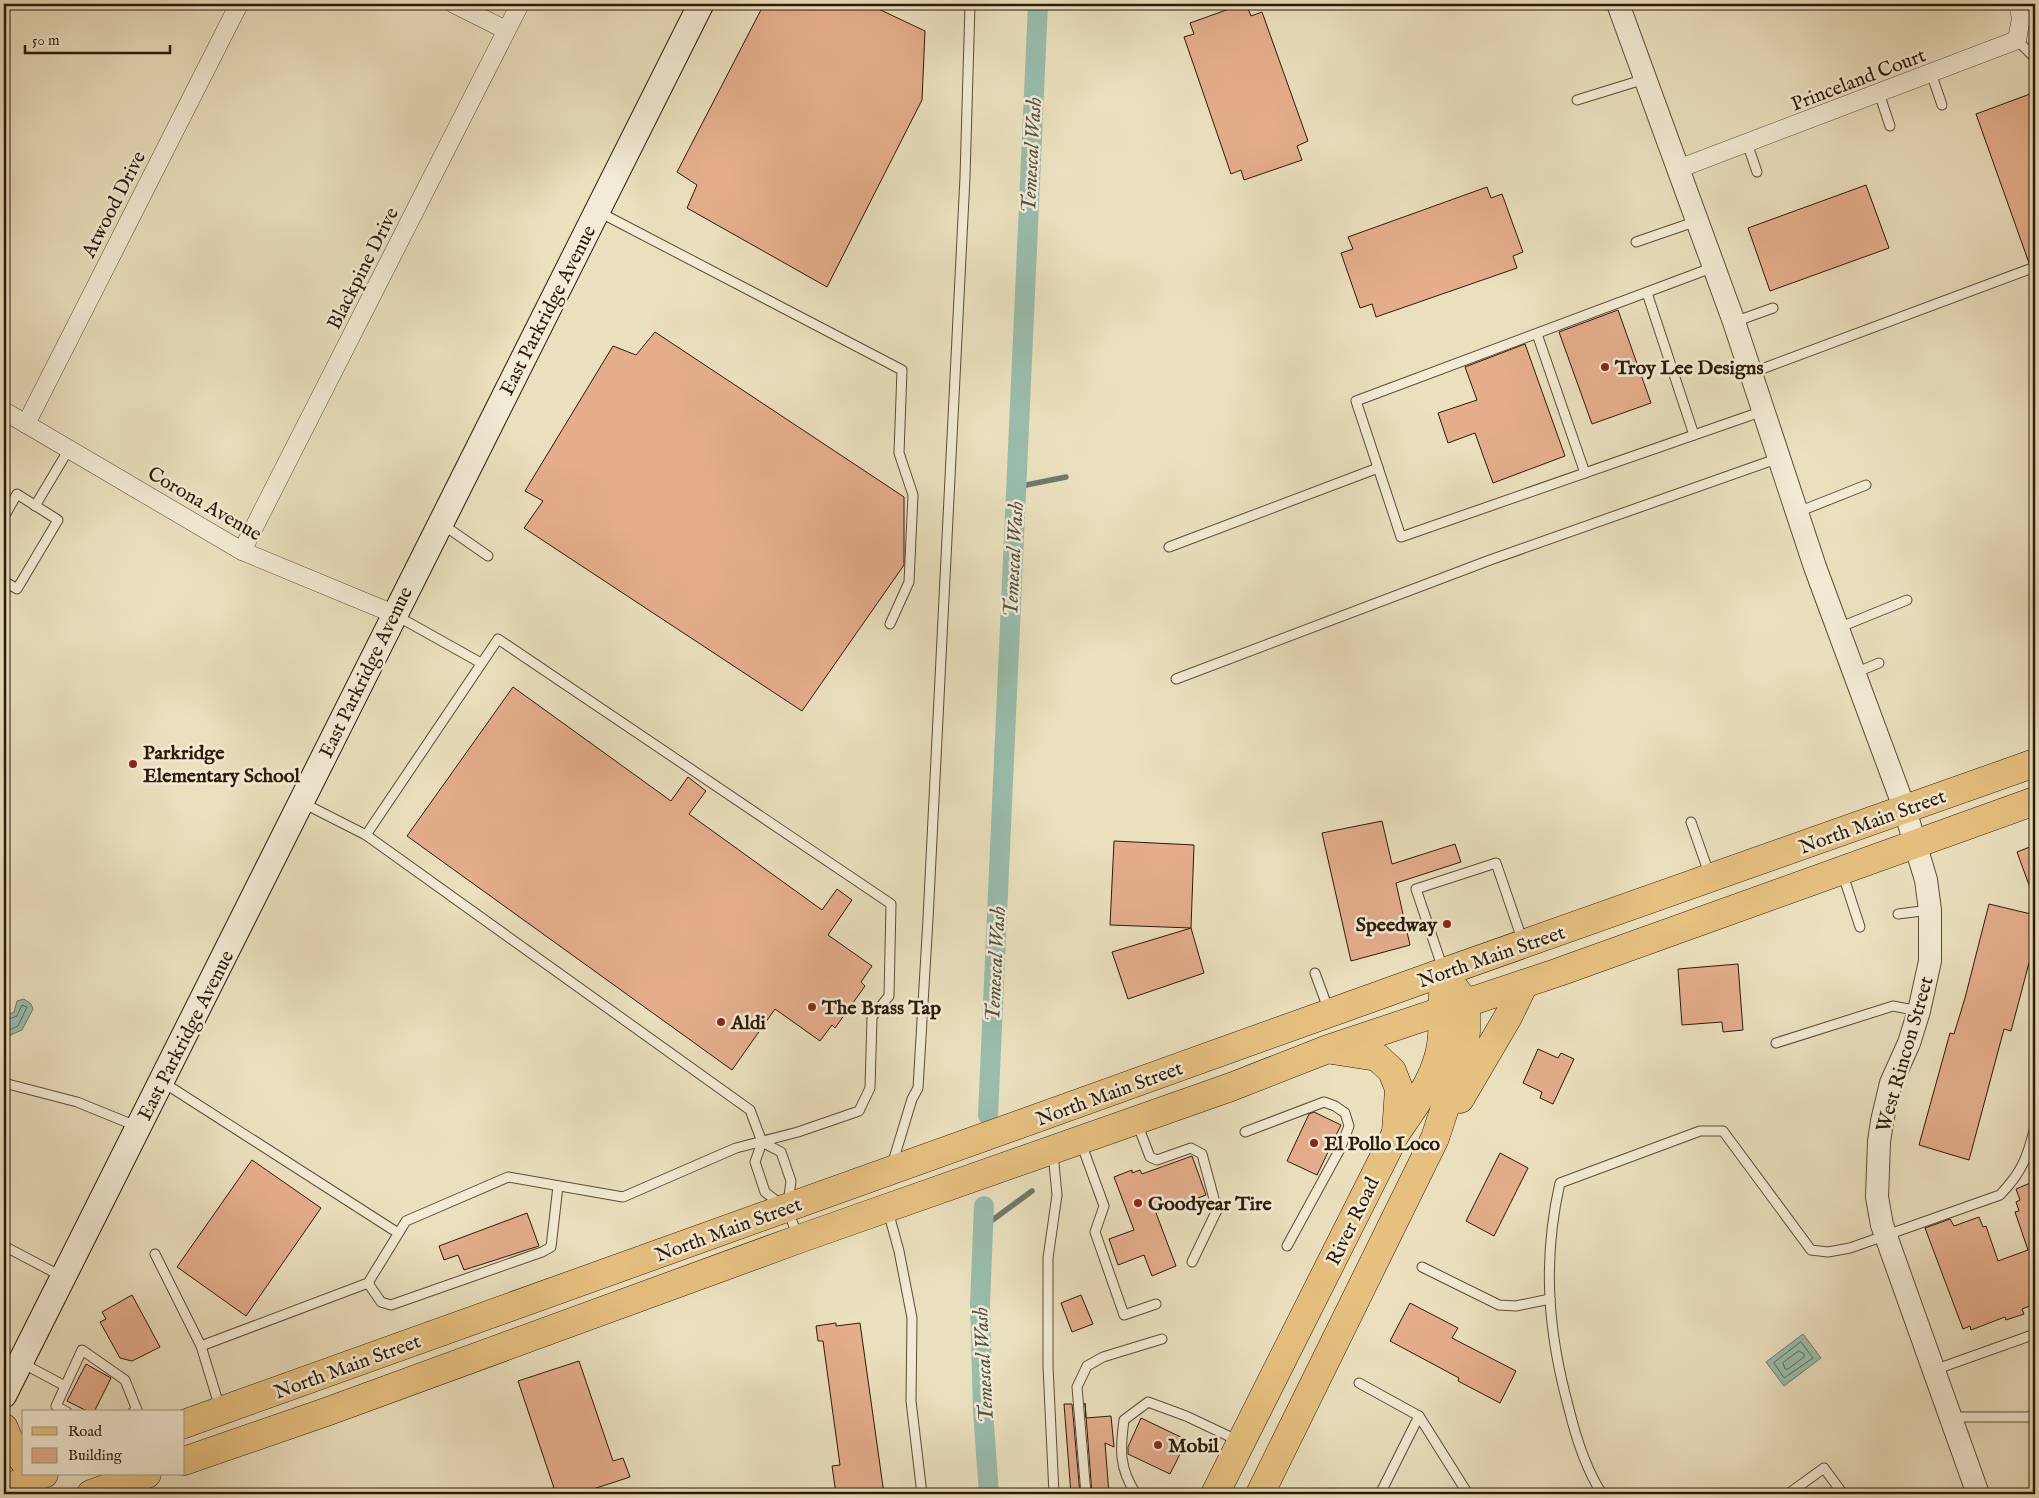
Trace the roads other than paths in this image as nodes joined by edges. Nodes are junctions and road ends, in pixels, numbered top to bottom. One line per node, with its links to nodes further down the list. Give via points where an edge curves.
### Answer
1 (239, 4): 32 (street, Atwood Drive)
2 (454, 4): 8 (street)
3 (520, 4): 8 (street, Blackpine Drive)
4 (701, 4): 20 (main road, East Parkridge Avenue)
5 (970, 4): 86 (lane, via 965,177 918,1088 912,1098)
6 (1618, 4): 12 (street, West Rincon Street)
7 (2018, 4): 9 (street, via 2021,18)
8 (506, 30): 44 (street, Blackpine Drive)
9 (2017, 40): 10 (lane); 11 (street, Princeland Court)
10 (2035, 58)
11 (1931, 73): 13 (street, Princeland Court); 15 (lane)
12 (1645, 78): 14 (lane); 18 (street, West Rincon Street)
13 (1879, 93): 16 (lane); 17 (street, Princeland Court)
14 (1577, 100)
15 (1942, 105)
16 (1890, 126)
17 (1747, 143): 18 (street, Princeland Court); 19 (lane)
18 (1678, 168): 21 (street, West Rincon Street)
19 (1757, 172)
20 (596, 211): 42 (main road, East Parkridge Avenue); 49 (lane, via 902,370 899,453 913,495 909,582)
21 (1698, 221): 22 (lane); 23 (street, West Rincon Street)
22 (1636, 242)
23 (1714, 267): 25 (lane); 27 (street, West Rincon Street)
24 (2035, 267): 29 (lane)
25 (1647, 293): 28 (lane); 33 (lane)
26 (1773, 308): 27 (lane)
27 (1734, 322): 29 (street, West Rincon Street)
28 (1536, 334): 36 (lane, via 1356,401); 37 (lane)
29 (1751, 373): 31 (street, West Rincon Street)
30 (4, 410): 32 (street, Corona Avenue)
31 (1764, 411): 33 (lane); 35 (street, West Rincon Street)
32 (26, 424): 34 (street, Corona Avenue)
33 (1694, 435): 37 (lane)
34 (69, 449): 39 (lane); 44 (street, Corona Avenue)
35 (1779, 458): 40 (street, West Rincon Street); 54 (lane, via 1490,560)
36 (1378, 468): 37 (lane, via 1401,537); 43 (lane)
37 (1586, 473)
38 (1866, 485): 40 (lane)
39 (35, 506): 41 (lane, via 16,494); 46 (lane, via 58,520 17,589)
40 (1797, 512): 50 (street, West Rincon Street)
41 (4, 516)
42 (440, 523): 45 (lane); 48 (main road, East Parkridge Avenue)
43 (1169, 547)
44 (242, 551): 48 (street, Corona Avenue)
45 (488, 556)
46 (4, 581)
47 (1907, 600): 50 (lane)
48 (394, 614): 51 (lane); 57 (main road, East Parkridge Avenue)
49 (890, 624)
50 (1838, 628): 53 (street, West Rincon Street)
51 (481, 663): 60 (lane); 84 (lane, via 498,639 891,904 888,996 872,1017 870,1088 859,1111)
52 (1879, 663): 53 (lane)
53 (1855, 673): 58 (street, West Rincon Street)
54 (1176, 679)
55 (2035, 763): 58 (main road, North Main Street)
56 (2035, 801): 61 (main road, North Main Street)
57 (301, 802): 60 (lane); 76 (main road, East Parkridge Avenue)
58 (1905, 810): 61 (street, West Rincon Street); 63 (main road, North Main Street)
59 (1691, 822): 63 (lane)
60 (366, 834): 84 (lane, via 750,1110)
61 (1916, 844): 62 (main road, North Main Street); 64 (street, West Rincon Street)
62 (1842, 871): 66 (lane); 70 (main road, North Main Street)
63 (1711, 879): 67 (main road, North Main Street)
64 (1930, 910): 65 (lane); 72 (street, West Rincon Street, via 1930,961)
65 (1898, 914)
66 (1860, 926)
67 (1524, 945): 68 (main road, North Main Street); 68 (lane, via 1496,863 1416,889)
68 (1444, 972): 71 (main road, River Road); 73 (main road, North Main Street)
69 (1315, 973): 73 (lane)
70 (1524, 984): 71 (main road, North Main Street); 83 (main road, via 1508,1017)
71 (1454, 1008): 75 (main road, North Main Street); 82 (main road, River Road, via 1423,1094); 83 (main road, River Road, via 1466,1031 1464,1050)
72 (1919, 1011): 74 (lane, via 1893,1006); 91 (street, West Rincon Street, via 1891,1083 1879,1142 1878,1197)
73 (1330, 1014): 86 (main road, North Main Street)
74 (1776, 1043)
75 (1328, 1049): 78 (main road, North Main Street); 82 (main road, via 1377,1057 1392,1071 1399,1089)
76 (161, 1081): 79 (main road, East Parkridge Avenue); 90 (lane)
77 (4, 1083): 79 (lane, via 77,1102)
78 (1137, 1121): 85 (main road, North Main Street); 96 (lane, via 1150,1157 1157,1160 1191,1148 1202,1154 1217,1210)
79 (139, 1127): 98 (main road, East Parkridge Avenue)
80 (2035, 1127): 91 (lane, via 2028,1154 2016,1178 2000,1195)
81 (1245, 1132): 94 (lane, via 1324,1102 1345,1113 1349,1126 1340,1149)
82 (1396, 1133): 107 (main road, River Road)
83 (1435, 1138): 132 (main road, River Road)
84 (762, 1142): 87 (lane, via 736,1148 623,1197); 89 (lane, via 781,1152 792,1181); 89 (lane, via 755,1162 765,1192)
85 (1064, 1146): 88 (main road, North Main Street); 101 (lane, via 1104,1206 1095,1232 1124,1314); 127 (lane, via 1048,1258)
86 (894, 1170): 89 (main road, North Main Street)
87 (558, 1186): 90 (lane, via 508,1177 406,1221); 99 (lane, via 551,1247 542,1252 392,1305 381,1302)
88 (898, 1205): 92 (main road, North Main Street); 126 (lane, via 900,1251 912,1318 911,1401)
89 (787, 1208): 92 (lane); 113 (main road, North Main Street)
90 (398, 1234): 99 (lane)
91 (1886, 1235): 100 (lane, via 1850,1248 1828,1252 1811,1250 1722,1131 1700,1131 1560,1183 1553,1214 1548,1274); 106 (street, West Rincon Street)
92 (799, 1238): 121 (main road, North Main Street)
93 (4, 1246): 98 (lane)
94 (1287, 1246)
95 (155, 1254): 104 (lane)
96 (1192, 1262)
97 (1422, 1267): 100 (lane, via 1499,1305 1516,1306)
98 (63, 1277): 105 (main road, East Parkridge Avenue)
99 (368, 1283): 104 (lane)
100 (1550, 1299): 135 (lane, via 1552,1330 1565,1395 1575,1432)
101 (1156, 1304)
102 (2035, 1334): 106 (lane)
103 (1162, 1339): 128 (lane, via 1087,1366 1077,1387)
104 (201, 1346): 113 (lane)
105 (20, 1362): 109 (lane); 110 (main road, East Parkridge Avenue)
106 (1934, 1370): 116 (street, West Rincon Street)
107 (1278, 1372): 119 (main road, River Road); 131 (main road, via 1279,1402 1275,1417)
108 (1359, 1383): 115 (lane)
109 (66, 1386): 111 (lane, via 56,1406); 112 (lane, via 82,1350 125,1380)
110 (4, 1395)
111 (63, 1410)
112 (136, 1410)
113 (221, 1411): 117 (main road, North Main Street)
114 (2035, 1413): 116 (lane, via 2029,1417)
115 (1419, 1416): 133 (lane); 134 (lane)
116 (1951, 1417): 138 (street, West Rincon Street)
117 (185, 1424)
118 (4, 1428): 120 (main road)
119 (1242, 1443): 129 (lane, via 1148,1402 1124,1420 1121,1459 1128,1482); 130 (main road, River Road)
120 (22, 1458)
121 (185, 1461)
122 (39, 1476): 124 (main road)
123 (141, 1476): 125 (main road)
124 (4, 1489)
125 (91, 1494)
126 (922, 1494)
127 (1054, 1494)
128 (1086, 1494)
129 (1136, 1494)
130 (1216, 1494)
131 (1237, 1494)
132 (1260, 1494)
133 (1380, 1494)
134 (1468, 1494)
135 (1602, 1494)
136 (1788, 1494): 137 (lane, via 1824,1468)
137 (1843, 1494)
138 (1978, 1494)

